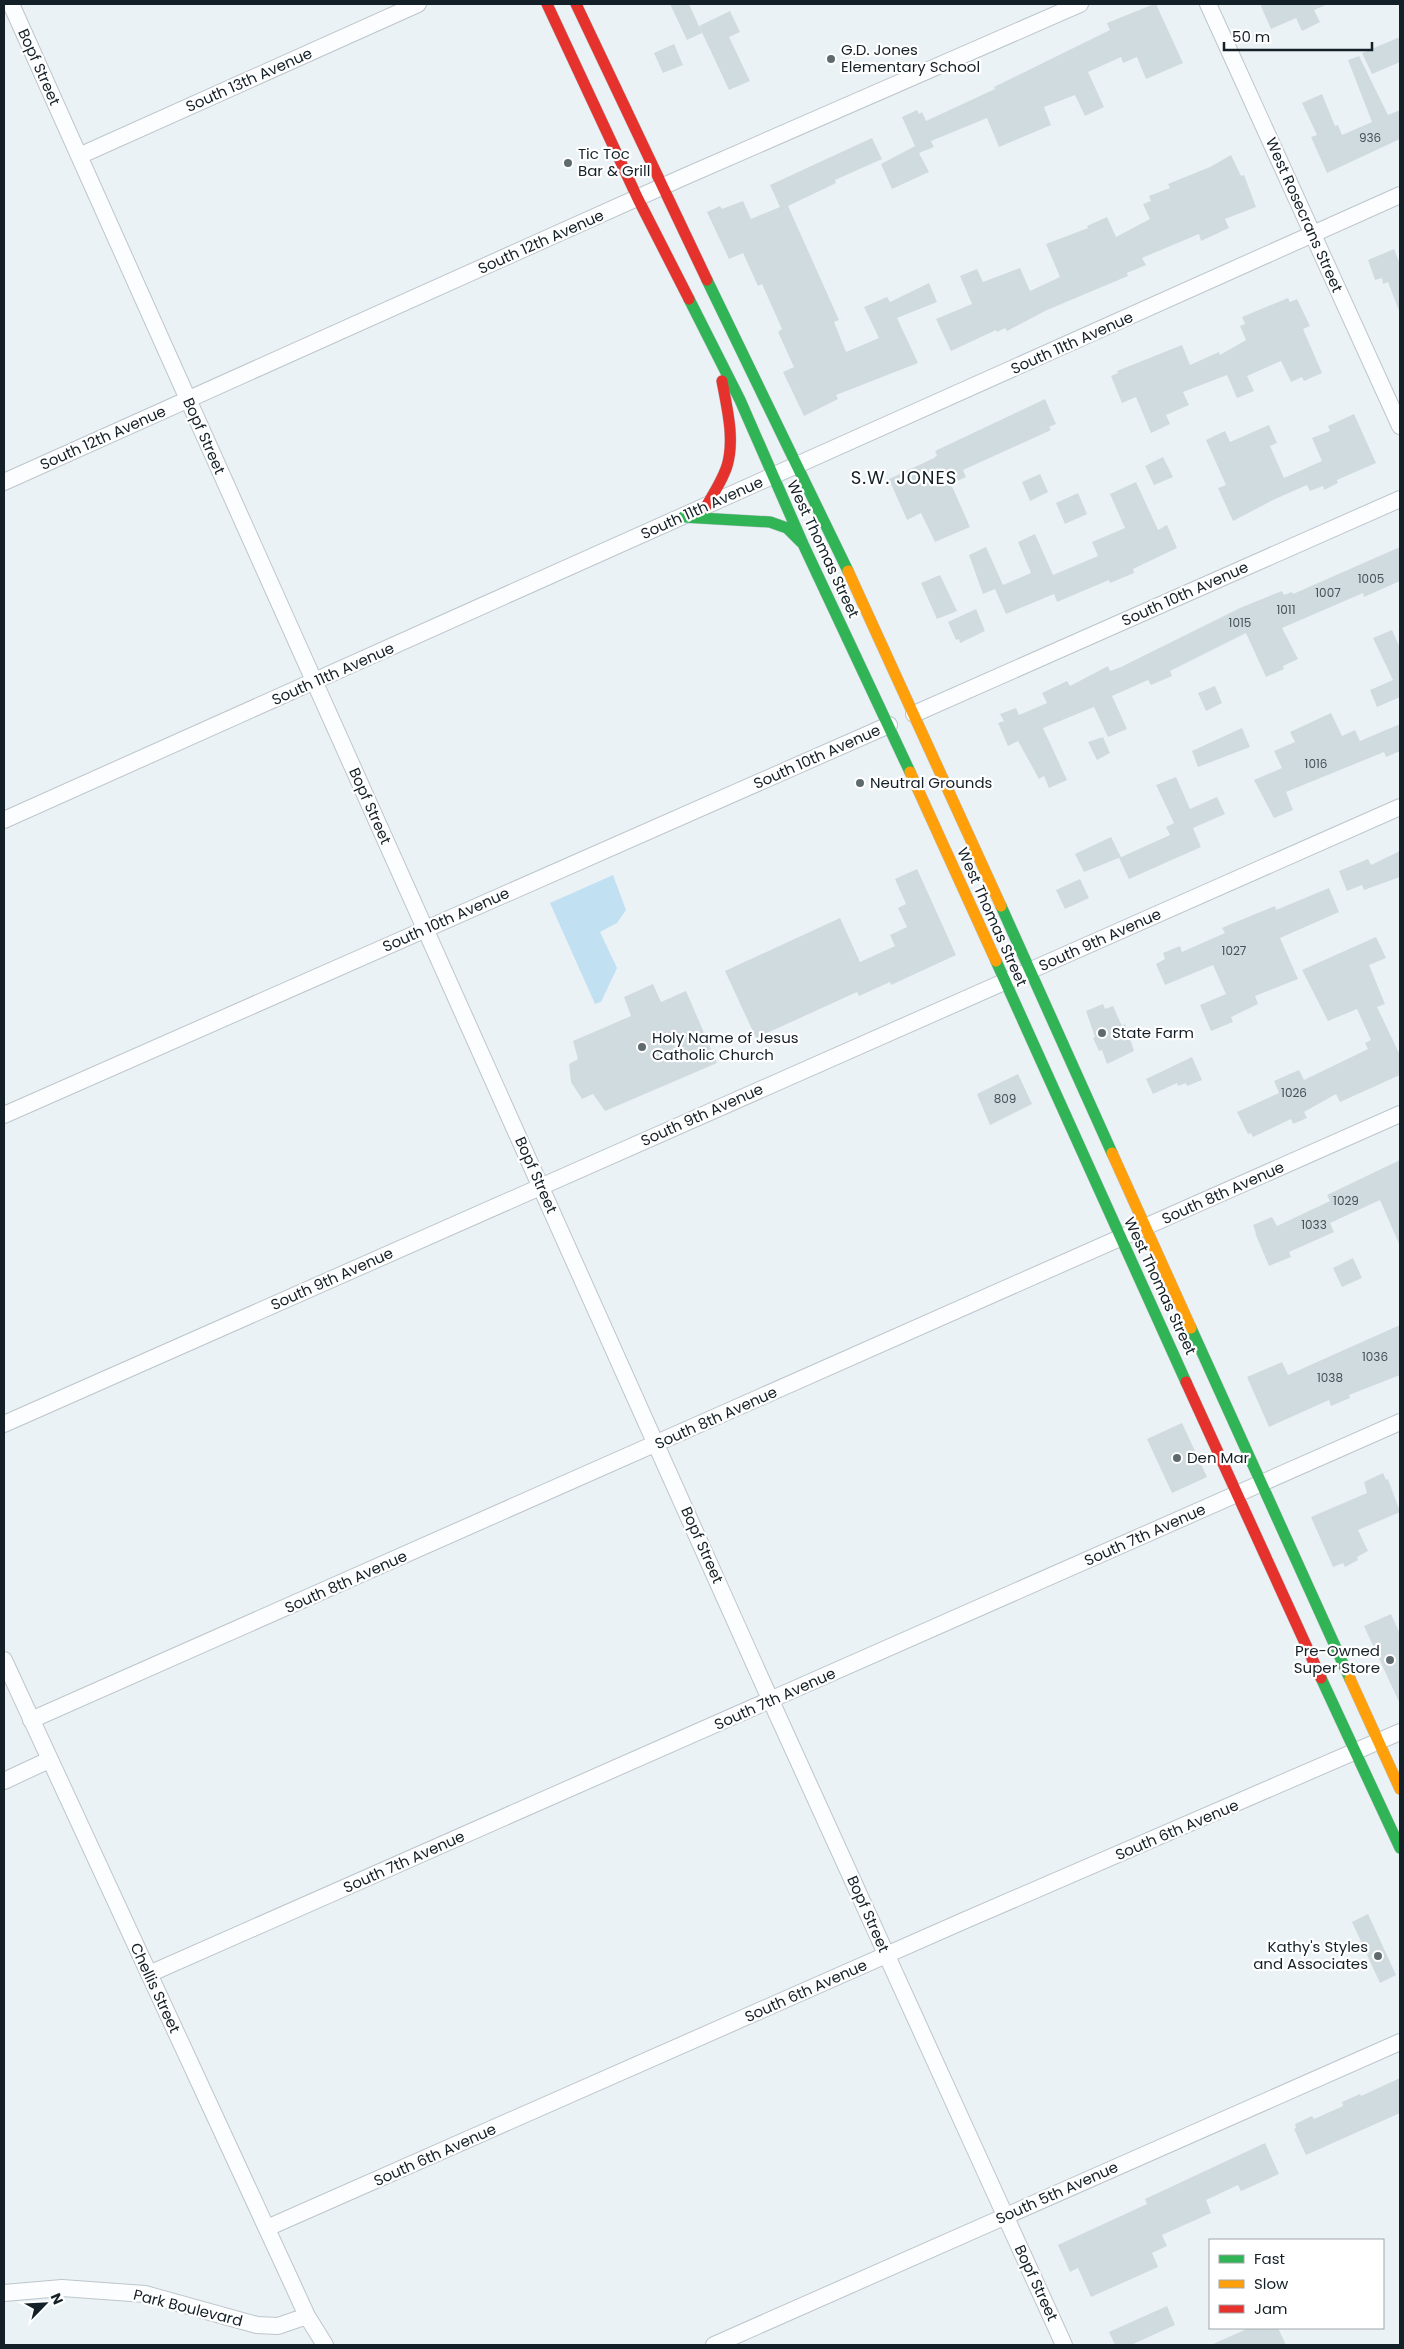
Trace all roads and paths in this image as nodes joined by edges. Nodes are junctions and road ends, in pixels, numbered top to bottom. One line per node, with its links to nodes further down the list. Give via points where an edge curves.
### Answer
1 (11, 4): 7 (street, Bopf Street)
2 (418, 4): 7 (street, South 13th Avenue)
3 (547, 4): 10 (main road, West Thomas Street)
4 (576, 4): 8 (main road, West Thomas Street)
5 (1080, 4): 8 (street, South 12th Avenue)
6 (1208, 4): 11 (street, West Rosecrans Street)
7 (79, 156): 13 (street, Bopf Street)
8 (661, 188): 10 (street, South 12th Avenue); 15 (main road, West Thomas Street)
9 (1400, 195): 11 (street, South 11th Avenue)
10 (638, 198): 12 (main road, West Thomas Street); 13 (street, South 12th Avenue)
11 (1313, 234): 14 (street, West Rosecrans Street); 15 (street, South 11th Avenue)
12 (716, 352): 16 (main road, West Thomas Street); 19 (main road, via 730,445 727,467)
13 (188, 400): 17 (street, South 12th Avenue); 22 (street, Bopf Street)
14 (1400, 426)
15 (798, 465): 16 (street, South 11th Avenue); 23 (main road, West Thomas Street)
16 (772, 477): 19 (street, South 11th Avenue); 21 (main road, West Thomas Street)
17 (4, 482)
18 (1400, 499): 23 (street, South 10th Avenue)
19 (705, 508): 20 (street, South 11th Avenue)
20 (683, 517): 21 (main road, via 770,522 788,528); 22 (street, South 11th Avenue)
21 (803, 544): 24 (main road, West Thomas Street)
22 (314, 682): 26 (street, South 11th Avenue); 27 (street, Bopf Street)
23 (914, 714): 28 (main road, West Thomas Street)
24 (888, 725): 27 (street, South 10th Avenue); 29 (main road, West Thomas Street)
25 (1400, 807): 28 (street, South 9th Avenue)
26 (4, 820)
27 (425, 930): 31 (street, South 10th Avenue); 32 (street, Bopf Street)
28 (1031, 971): 29 (street, South 9th Avenue); 33 (main road, West Thomas Street)
29 (1006, 982): 32 (street, South 9th Avenue); 34 (main road, West Thomas Street)
30 (1400, 1114): 33 (street, South 8th Avenue)
31 (4, 1115)
32 (541, 1186): 36 (street, South 9th Avenue); 37 (street, Bopf Street)
33 (1146, 1227): 34 (street, South 8th Avenue); 38 (main road, West Thomas Street)
34 (1122, 1238): 37 (street, South 8th Avenue); 39 (main road, West Thomas Street)
35 (1400, 1422): 38 (street, South 7th Avenue)
36 (4, 1424)
37 (656, 1444): 41 (street, Bopf Street); 42 (street, South 8th Avenue)
38 (1263, 1484): 39 (street, South 7th Avenue); 44 (main road, West Thomas Street)
39 (1237, 1494): 41 (street, South 7th Avenue); 45 (main road, West Thomas Street)
40 (4, 1660): 42 (street, Chellis Street)
41 (772, 1701): 50 (street, Bopf Street); 51 (street, South 7th Avenue)
42 (31, 1720): 46 (street, Chellis Street)
43 (1400, 1732): 44 (street, South 6th Avenue)
44 (1379, 1742): 45 (street, South 6th Avenue); 48 (main road, West Thomas Street)
45 (1356, 1751): 49 (main road, West Thomas Street); 50 (street, South 6th Avenue)
46 (50, 1760): 47 (street); 51 (street, Chellis Street)
47 (4, 1781)
48 (1400, 1788)
49 (1400, 1848)
50 (887, 1955): 53 (street, Bopf Street); 54 (street, South 6th Avenue)
51 (149, 1974): 54 (street, Chellis Street)
52 (1400, 2042): 53 (street, South 5th Avenue)
53 (1005, 2216): 58 (street, South 5th Avenue); 59 (street, Bopf Street)
54 (267, 2228): 56 (street, Chellis Street)
55 (4, 2293): 56 (street, Park Boulevard, via 62,2288 145,2294 257,2325 278,2326)
56 (307, 2316): 57 (street)
57 (324, 2345)
58 (714, 2345)
59 (1064, 2345)

